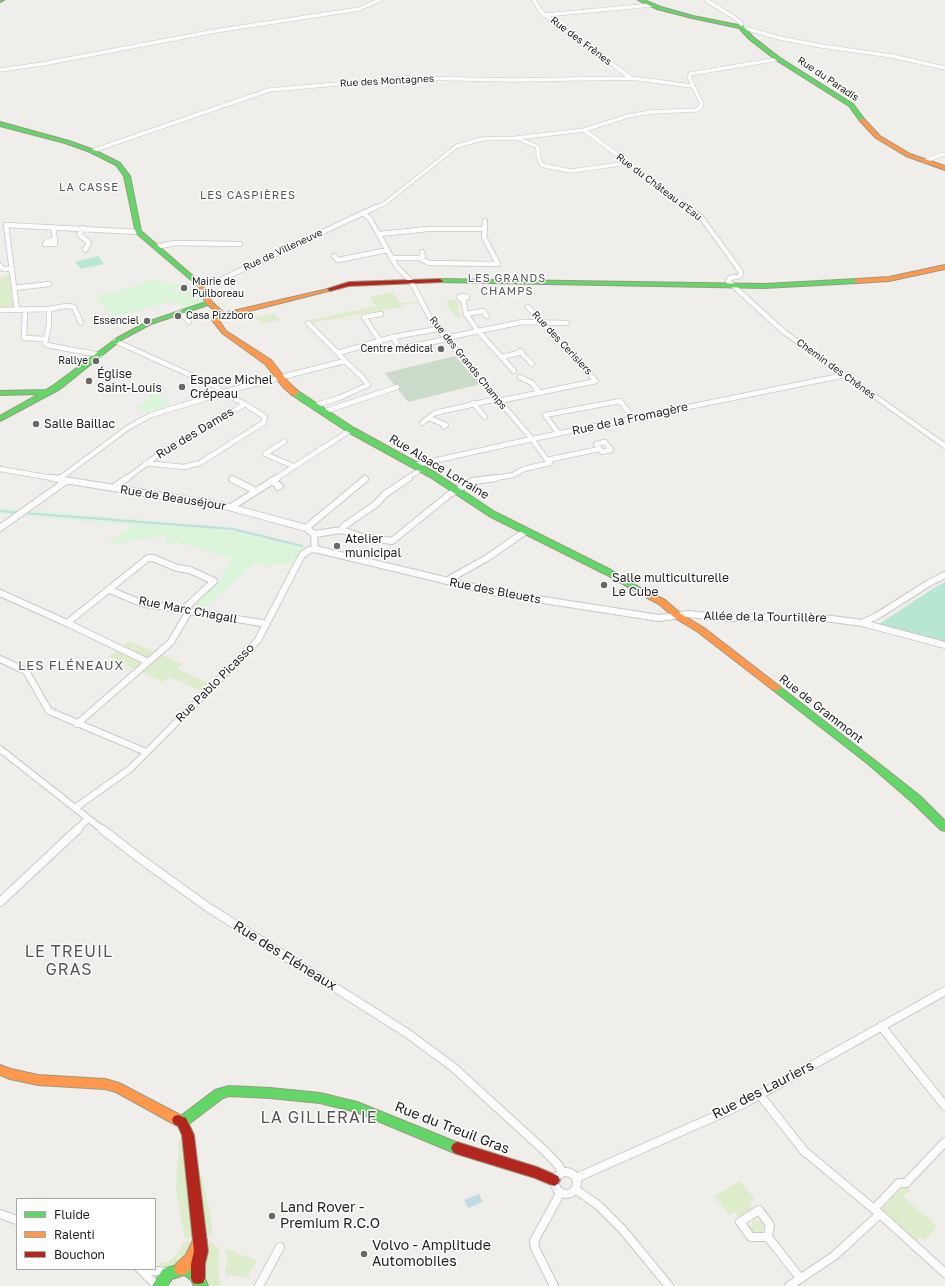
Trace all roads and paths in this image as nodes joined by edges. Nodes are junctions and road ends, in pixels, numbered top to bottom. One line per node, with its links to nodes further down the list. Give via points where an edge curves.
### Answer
1 (380, 0): 9 (street, via 359,9 215,31)
2 (534, 0): 5 (street, Rue des Frênes, via 541,12)
3 (706, 0): 6 (street, via 741,22)
4 (644, 1): 5 (street); 6 (street, via 692,17)
5 (546, 15): 10 (street, Rue des Frênes)
6 (741, 26): 7 (street, Rue du Paradis, via 751,38); 8 (street, via 801,42 892,56)
7 (778, 59): 11 (street, via 693,72 689,76); 17 (street, Rue du Paradis, via 851,105 878,137 902,152)
8 (945, 68)
9 (0, 70)
10 (631, 78): 11 (street, Rue des Montagnes); 15 (street, Rue des Montagnes, via 406,78 269,90)
11 (692, 86): 13 (street, Rue de Villeneuve, via 702,104 700,108 628,116)
12 (0, 124): 15 (street)
13 (584, 130): 14 (street, Rue de Villeneuve); 18 (street, Rue du Château d'Eau)
14 (516, 138): 18 (street, via 536,146 541,164 545,166 571,171); 20 (street, Rue de Villeneuve, via 482,139 457,146 392,199)
15 (92, 151): 27 (street, via 115,161 125,172)
16 (945, 154): 17 (street)
17 (925, 161): 19 (street, Rue du Paradis)
18 (628, 163): 46 (street, Rue du Château d'Eau, via 701,217 741,272 740,276 730,278 728,281)
19 (945, 168)
20 (363, 213): 28 (street, Rue des Grands Champs, via 368,216); 49 (street, Rue de Villeneuve)
21 (485, 221): 26 (street)
22 (0, 225): 23 (street)
23 (6, 225): 24 (street); 41 (street)
24 (53, 227): 25 (street); 29 (street)
25 (83, 228): 27 (street); 32 (street, via 79,234 89,243)
26 (484, 229): 28 (street, via 428,229); 38 (street, via 484,237)
27 (138, 231): 31 (street)
28 (379, 234): 33 (street, Rue des Grands Champs)
29 (55, 240)
30 (240, 244): 31 (street, via 175,243)
31 (156, 247): 49 (street)
32 (85, 250)
33 (388, 250): 35 (street, via 338,260); 36 (street, Rue des Grands Champs)
34 (422, 252): 37 (street, via 423,256)
35 (334, 256)
36 (391, 258): 37 (street); 44 (street, Rue des Grands Champs)
37 (419, 258): 38 (street, via 429,263)
38 (498, 264): 42 (street)
39 (0, 266): 41 (street, via 3,269)
40 (945, 267): 46 (street, via 889,279 764,286)
41 (12, 269): 48 (street)
42 (501, 270)
43 (30, 281): 47 (street)
44 (411, 281): 46 (street); 60 (street, via 338,286); 67 (street, Rue des Grands Champs)
45 (50, 283): 47 (street)
46 (732, 285): 80 (street, Chemin des Chênes, via 784,332)
47 (31, 286): 48 (street)
48 (15, 288): 55 (street)
49 (203, 288): 51 (street)
50 (463, 300): 59 (street)
51 (209, 303): 57 (street); 60 (street)
52 (528, 307): 65 (street, Rue des Cerisiers)
53 (49, 309): 56 (street); 63 (street, via 74,307); 71 (street)
54 (0, 310): 55 (street)
55 (18, 310): 56 (street)
56 (25, 310): 71 (street, via 24,338)
57 (181, 312): 62 (street); 72 (street, via 149,323)
58 (382, 314): 73 (street, via 364,317)
59 (466, 314): 61 (street, via 483,311); 68 (street)
60 (223, 315): 82 (street, Rue Alsace Lorraine, via 215,318 224,332 268,362)
61 (487, 316)
62 (189, 322)
63 (81, 323)
64 (308, 323): 74 (street)
65 (542, 323): 66 (street); 68 (street, via 522,322); 85 (street, Rue des Cerisiers, via 596,379 594,382)
66 (567, 323)
67 (438, 329): 69 (street); 70 (street, Rue des Grands Champs)
68 (478, 331): 70 (street); 76 (street)
69 (393, 337): 70 (street, via 399,347 403,348); 73 (street)
70 (446, 338): 90 (street, Rue des Grands Champs)
71 (46, 339): 75 (street, via 46,345 52,347)
72 (115, 341): 75 (street); 86 (street, Rue des Dames, via 218,387)
73 (380, 341): 74 (street)
74 (338, 353): 77 (street)
75 (100, 355): 89 (street, via 49,392)
76 (502, 357): 78 (street, via 521,351); 79 (street)
77 (345, 360): 82 (street); 93 (street, via 368,385)
78 (532, 364)
79 (514, 371)
80 (845, 375): 97 (street, Rue de la Fromagère); 105 (street, Chemin des Chênes)
81 (520, 377): 88 (street, via 532,384)
82 (280, 378): 86 (street); 93 (street, Rue Alsace Lorraine, via 291,390)
83 (549, 384): 85 (street)
84 (396, 387): 94 (street)
85 (554, 390): 88 (street)
86 (223, 392): 92 (street, Rue des Dames); 112 (street, via 154,413 129,427)
87 (0, 393): 89 (street)
88 (540, 393): 90 (street)
89 (32, 396): 98 (street)
90 (498, 400): 91 (street); 103 (street, Rue des Grands Champs)
91 (473, 403): 95 (street); 96 (street, via 435,413)
92 (245, 404): 108 (street, Rue des Dames, via 188,439 166,449); 108 (street, Rue des Dames, via 264,417 263,423 200,463 184,467)
93 (313, 406): 94 (street, Rue Alsace Lorraine)
94 (323, 412): 101 (street, Rue Alsace Lorraine)
95 (485, 417)
96 (429, 418): 99 (street); 100 (street, via 446,425)
97 (634, 419): 102 (street, Rue de la Fromagère); 102 (street, via 620,401 544,415)
98 (0, 420)
99 (422, 423)
100 (444, 427)
101 (350, 430): 109 (street); 110 (street, Rue Alsace Lorraine)
102 (558, 434): 103 (street, Rue de la Fromagère)
103 (532, 439): 107 (street, Rue des Grands Champs); 110 (street, Rue de la Fromagère)
104 (285, 441): 109 (street, via 265,454)
105 (945, 446)
106 (599, 449): 107 (street)
107 (547, 460): 120 (street, via 550,463 524,469 513,475 473,481)
108 (145, 464): 118 (street, Rue des Dames)
109 (293, 466): 116 (street)
110 (418, 467): 120 (street, Rue Alsace Lorraine); 124 (street)
111 (0, 469): 112 (street, Rue de Beauséjour)
112 (58, 479): 115 (street, Rue de Beauséjour)
113 (232, 479): 119 (street)
114 (364, 479): 123 (street)
115 (66, 481): 118 (street, Rue de Beauséjour); 122 (street)
116 (271, 481): 117 (street, via 280,486); 119 (street)
117 (278, 487)
118 (113, 488): 121 (street, Rue de Beauséjour)
119 (256, 491): 121 (street)
120 (456, 491): 124 (street, via 392,541 362,537); 125 (street, Rue Alsace Lorraine, via 492,514)
121 (231, 507): 123 (street, Rue de Beauséjour)
122 (0, 528)
123 (306, 528): 126 (street, Rue de Beauséjour)
124 (342, 530): 126 (street)
125 (526, 531): 129 (street); 133 (street, Rue Alsace Lorraine, via 633,585 662,602)
126 (314, 534): 127 (street)
127 (316, 549): 129 (street, Rue des Bleuets); 136 (street, Rue Pablo Picasso, via 302,555)
128 (945, 575): 135 (street)
129 (446, 582): 133 (street, Rue des Bleuets, via 498,593 659,618)
130 (110, 590): 132 (street, Rue Marc Chagall, via 141,603); 132 (street, via 151,558 214,580 214,583); 134 (street)
131 (0, 594): 134 (street)
132 (186, 610): 136 (street, Rue Marc Chagall); 139 (street, via 171,642)
133 (678, 616): 135 (street, Allée de la Tourtillère, via 689,614 727,618 802,617); 145 (street, Rue de Grammont, via 701,630 854,749 916,799)
134 (67, 623): 139 (street)
135 (862, 623): 137 (street, Allée de la Tourtillère)
136 (267, 624): 142 (street, Rue Pablo Picasso, via 258,640)
137 (945, 644)
138 (0, 659): 140 (street, via 26,671 49,710)
139 (148, 662): 140 (street)
140 (77, 724): 142 (street)
141 (0, 749): 143 (street, Rue des Fléneaux)
142 (146, 752): 143 (street, Rue Pablo Picasso, via 120,777)
143 (75, 808): 144 (street, Rue des Fléneaux)
144 (88, 819): 146 (street); 154 (street, Rue des Fléneaux, via 209,908 407,1033 453,1068 550,1157)
145 (945, 827)
146 (0, 902)
147 (945, 991): 148 (street, Rue des Lauriers)
148 (881, 1026): 150 (street, Rue des Lauriers); 151 (street)
149 (0, 1070): 152 (street, via 38,1080 105,1084 119,1088)
150 (760, 1094): 155 (street, Rue des Lauriers, via 743,1104); 159 (street, via 804,1150)
151 (945, 1106)
152 (182, 1122): 156 (street, Rue du Treuil Gras, via 219,1094 229,1091 320,1098 358,1107 467,1152); 163 (street, via 188,1136)
153 (945, 1142): 159 (street, via 906,1183 899,1183)
154 (562, 1172): 155 (street, via 568,1172); 156 (street)
155 (576, 1178): 157 (street)
156 (554, 1180): 158 (street, via 555,1186)
157 (575, 1189): 158 (street); 175 (street, via 598,1205 622,1229)
158 (561, 1192): 174 (street, via 535,1237 534,1244)
159 (877, 1212): 169 (street); 170 (street, via 834,1256)
160 (0, 1214): 161 (street)
161 (16, 1220)
162 (768, 1237): 170 (street)
163 (200, 1239): 165 (street, via 191,1259); 171 (street, via 198,1264)
164 (280, 1247): 173 (street)
165 (181, 1269): 168 (street); 171 (street, via 191,1271)
166 (141, 1270): 172 (street)
167 (150, 1270): 168 (street)
168 (171, 1272): 172 (street)
169 (945, 1273)
170 (800, 1278): 176 (street)
171 (201, 1283)
172 (158, 1286)
173 (259, 1286)
174 (554, 1286)
175 (669, 1286)
176 (789, 1286)

